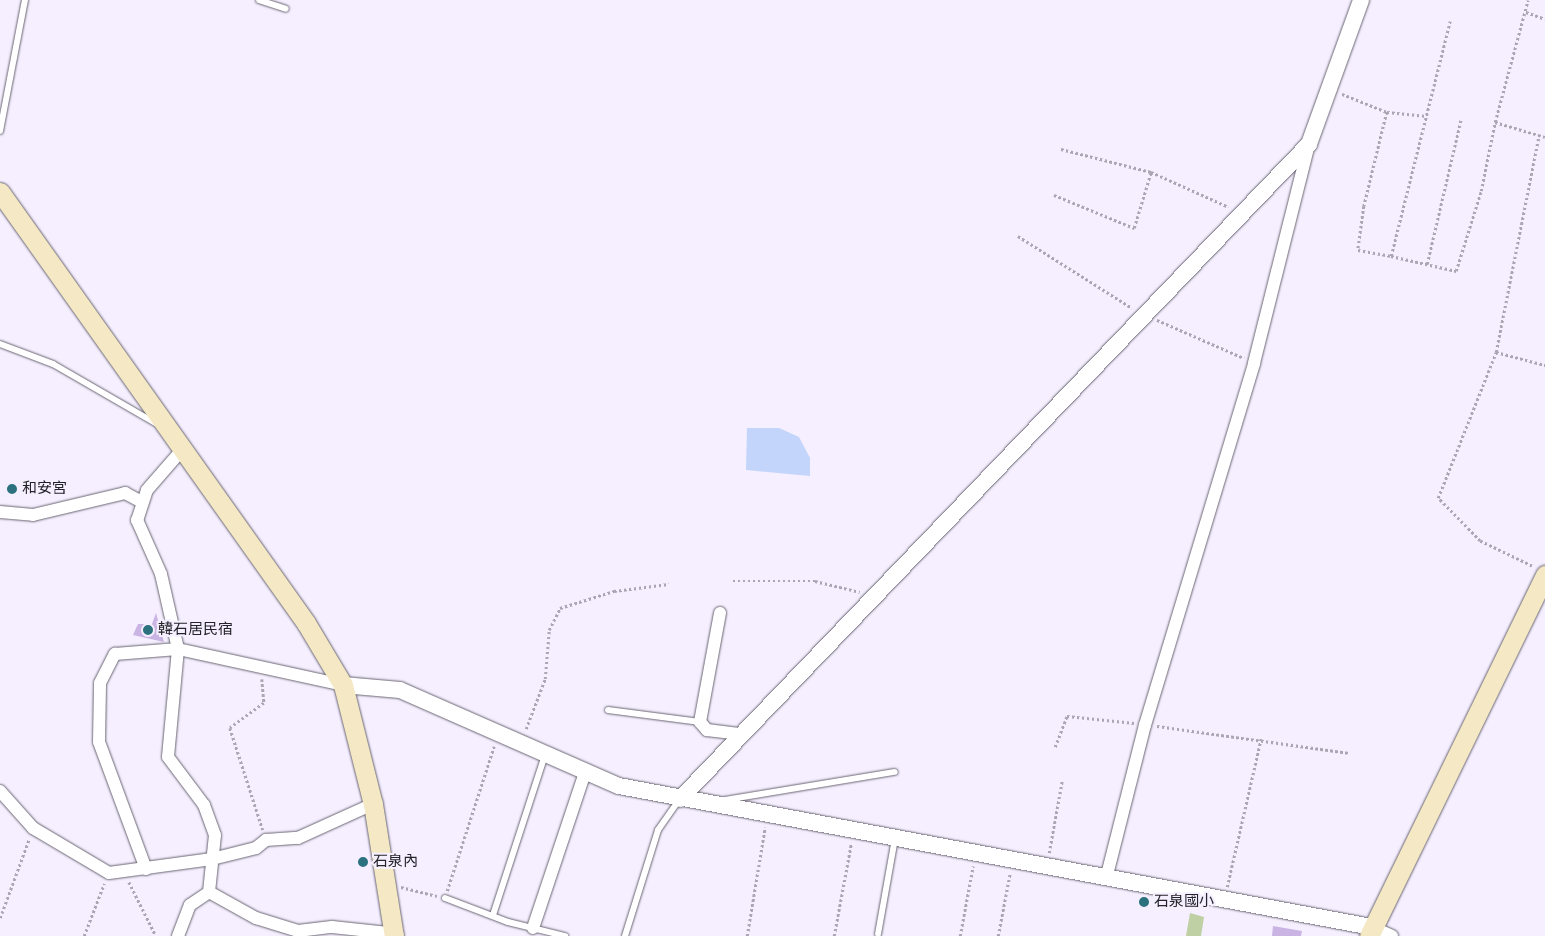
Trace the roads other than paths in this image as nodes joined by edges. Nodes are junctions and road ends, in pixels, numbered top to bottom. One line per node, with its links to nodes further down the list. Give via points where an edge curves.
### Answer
1 (25, 0): 5 (lane)
2 (259, 0): 4 (lane)
3 (1360, 0): 6 (street)
4 (286, 9)
5 (0, 131)
6 (1310, 144): 19 (street); 30 (street, via 1254,363 1145,725)
7 (0, 192): 9 (main road)
8 (0, 344): 9 (lane, via 53,364)
9 (164, 428): 10 (main road)
10 (181, 451): 11 (street); 16 (main road, via 306,623)
11 (140, 502): 12 (street, via 124,493 33,516); 15 (street, via 137,520 161,574)
12 (0, 512)
13 (1541, 572): 35 (main road)
14 (720, 613): 18 (street)
15 (178, 650): 16 (street, via 261,665); 28 (street, via 168,758 204,804 215,834); 29 (street, via 115,654 100,683 99,742)
16 (343, 685): 20 (street, via 400,690 498,731); 26 (main road)
17 (608, 710): 18 (lane)
18 (700, 722): 19 (street, via 707,730)
19 (740, 734): 24 (street)
20 (545, 755): 22 (street); 33 (lane)
21 (895, 772): 25 (lane)
22 (585, 773): 24 (street); 34 (street)
23 (0, 791): 29 (street, via 33,828 108,873)
24 (680, 799): 25 (street); 40 (lane, via 658,830)
25 (712, 803): 27 (street)
26 (372, 804): 28 (street, via 298,838 266,840 256,848); 36 (main road)
27 (896, 836): 30 (street); 37 (lane)
28 (212, 858): 29 (street); 31 (street)
29 (146, 870)
30 (1108, 875): 35 (street)
31 (209, 892): 36 (street, via 256,918 298,931 332,927); 38 (street, via 190,905)
32 (445, 898): 33 (lane)
33 (493, 915): 34 (lane)
34 (532, 928): 39 (lane)
35 (1371, 932): 41 (street)
36 (396, 934)
37 (878, 934)
38 (178, 936)
39 (564, 936)
40 (627, 936)
41 (1392, 936)

